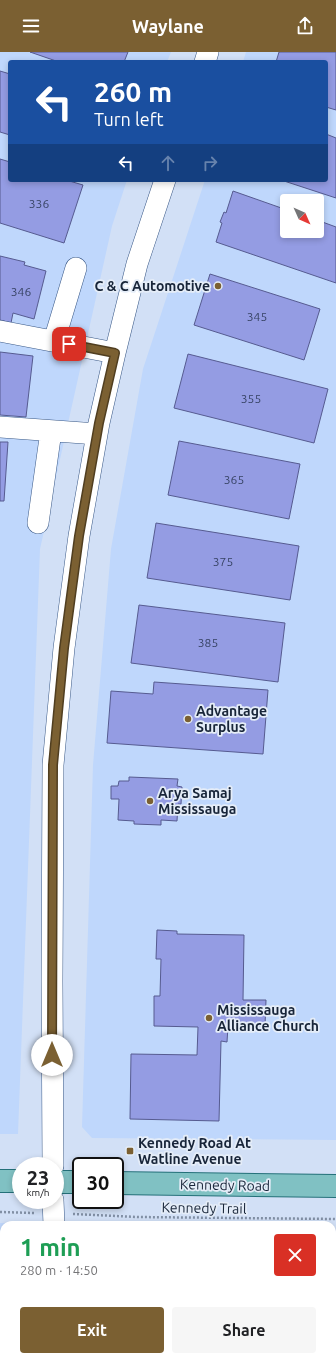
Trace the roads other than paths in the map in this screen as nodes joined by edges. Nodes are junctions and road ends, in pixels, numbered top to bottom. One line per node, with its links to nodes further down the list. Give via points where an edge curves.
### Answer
1 (164, 182): 5 (street, via 137,264)
2 (76, 268): 4 (street)
3 (0, 332): 4 (street)
4 (54, 341): 5 (street)
5 (115, 353): 8 (street)
6 (0, 427): 7 (street)
7 (51, 431): 8 (street); 9 (street)
8 (97, 434): 10 (street, via 79,536 64,648 53,765)
9 (38, 523)
10 (53, 1157)
11 (0, 1181): 12 (main road)
12 (12, 1181)
13 (124, 1182): 14 (main road, Kennedy Road)
14 (336, 1186)
15 (53, 1209): 16 (street)
16 (54, 1221)

